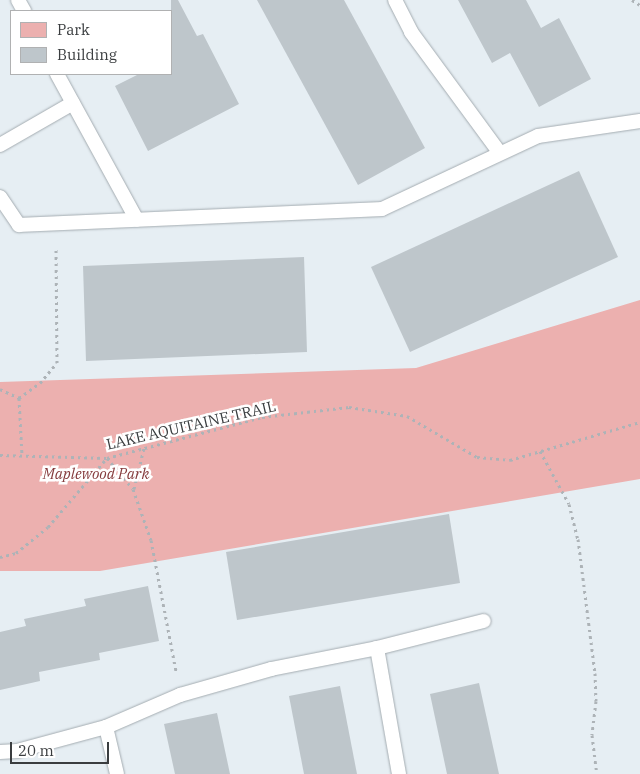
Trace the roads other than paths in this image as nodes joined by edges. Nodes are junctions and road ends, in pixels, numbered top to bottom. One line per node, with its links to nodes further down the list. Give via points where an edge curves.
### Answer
1 (395, 0): 6 (lane, via 411,32)
2 (58, 75): 3 (lane)
3 (73, 104): 5 (lane); 8 (lane)
4 (640, 121): 6 (lane, via 538,136)
5 (0, 145)
6 (499, 152): 8 (lane, via 382,209)
7 (0, 197): 8 (lane, via 19,225)
8 (137, 220)
9 (484, 621): 10 (lane)
10 (377, 648): 11 (lane, via 271,670 180,695); 14 (lane)
11 (106, 727): 12 (lane, via 16,752); 13 (lane)
12 (0, 752)
13 (117, 774)
14 (399, 774)

